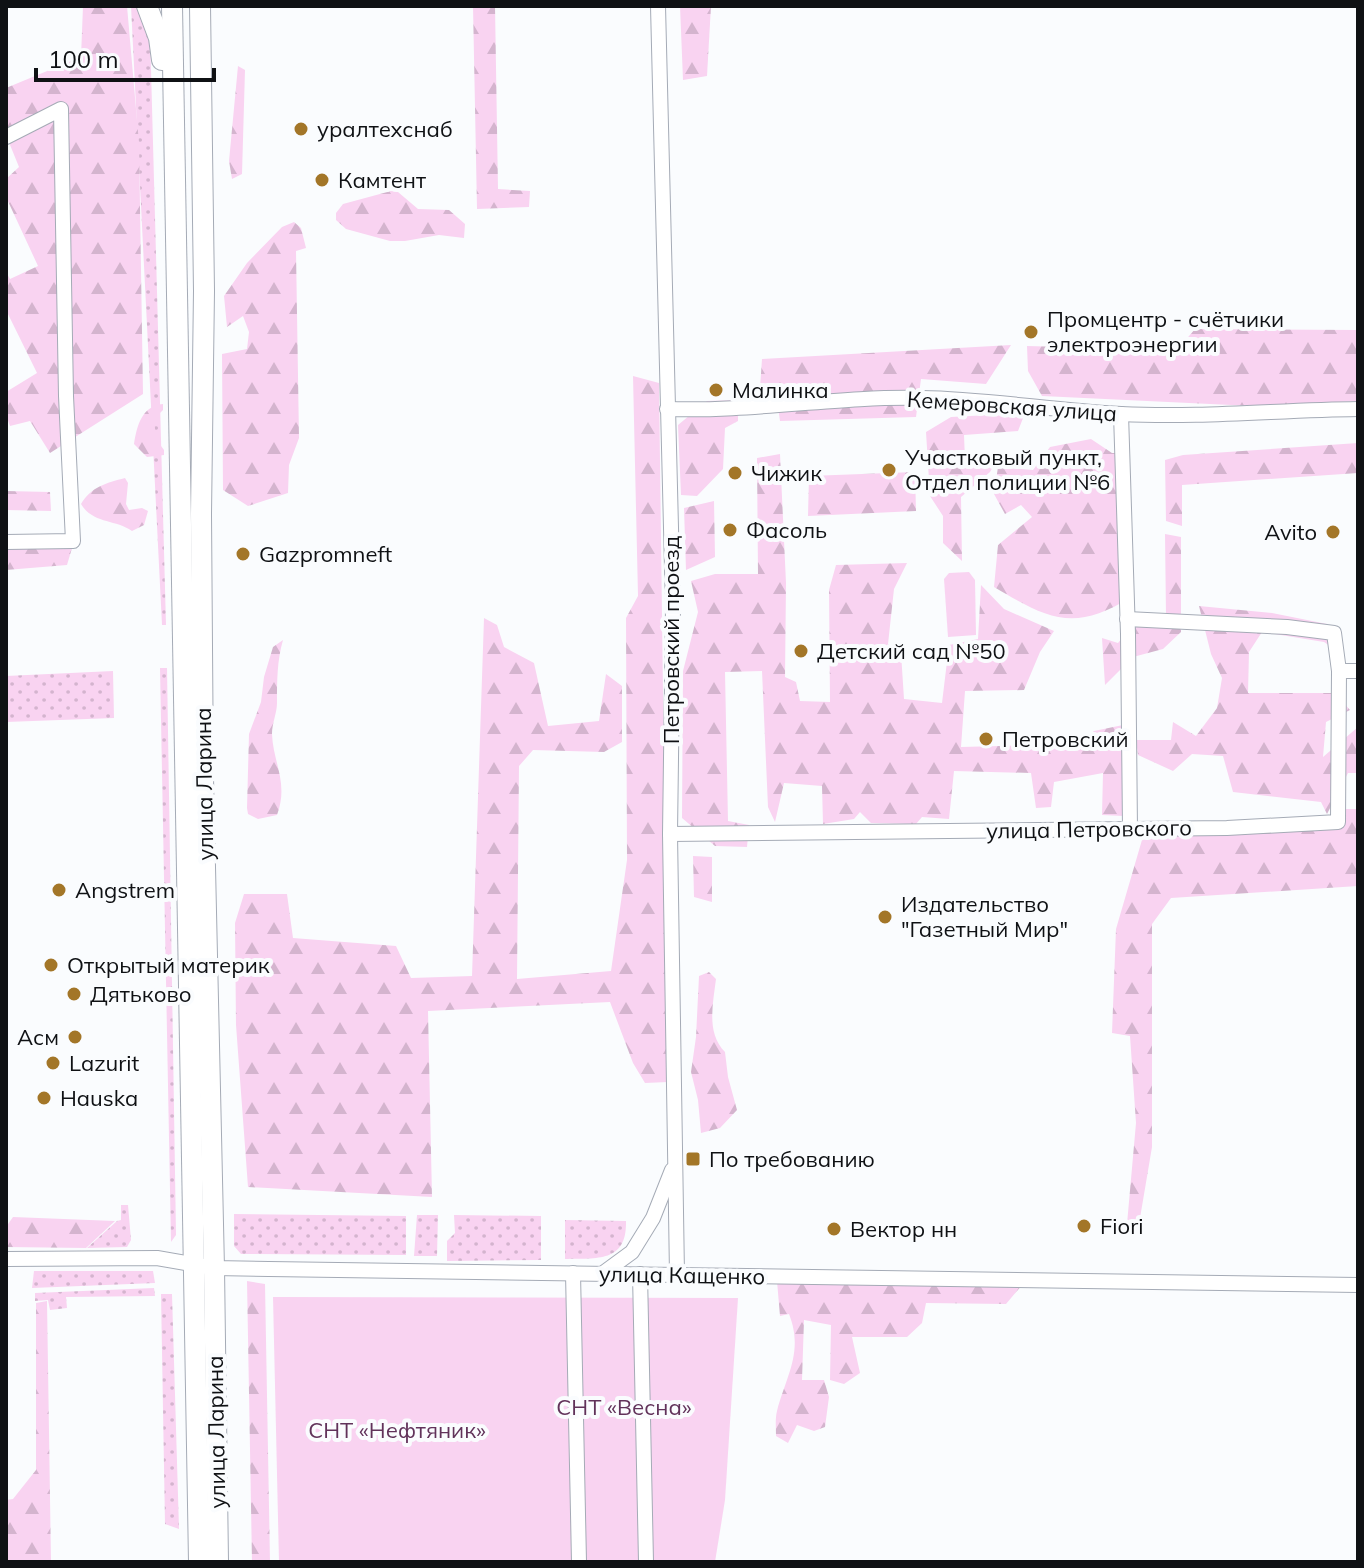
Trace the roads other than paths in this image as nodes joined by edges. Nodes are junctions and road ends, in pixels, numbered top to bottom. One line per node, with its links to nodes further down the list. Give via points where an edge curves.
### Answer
1 (147, 6): 7 (main road, via 159,38)
2 (172, 6): 7 (main road)
3 (200, 6): 6 (main road, улица Ларина)
4 (210, 6): 6 (main road)
5 (658, 6): 9 (street, Петровский проезд)
6 (202, 118): 21 (main road, улица Ларина, via 203,778)
7 (173, 135): 20 (main road, улица Ларина)
8 (6, 137): 12 (street, via 61,109 73,541)
9 (667, 409): 11 (street, Кемеровская улица, via 921,398); 17 (street, Петровский проезд, via 673,608)
10 (1358, 409): 11 (street, Кемеровская улица)
11 (1121, 414): 13 (street)
12 (6, 542)
13 (1127, 619): 14 (street, via 1334,633); 16 (street)
14 (1339, 671): 15 (street); 16 (street, улица Петровского, via 1338,822)
15 (1358, 671)
16 (1130, 829): 17 (street, улица Петровского)
17 (670, 834): 18 (street, Петровский проезд)
18 (675, 1162): 23 (street, via 653,1218 632,1252); 25 (street, Петровский проезд)
19 (6, 1259): 20 (street, улица Кащенко, via 157,1258)
20 (193, 1265): 21 (street, улица Кащенко); 27 (main road, улица Ларина)
21 (214, 1268): 22 (street, улица Кащенко); 28 (main road, улица Ларина)
22 (573, 1273): 23 (street, улица Кащенко); 29 (street)
23 (602, 1274): 24 (street, улица Кащенко)
24 (640, 1274): 25 (street, улица Кащенко); 30 (street)
25 (677, 1274): 26 (street, улица Кащенко)
26 (1358, 1285)
27 (199, 1562)
28 (218, 1562)
29 (579, 1562)
30 (646, 1562)

